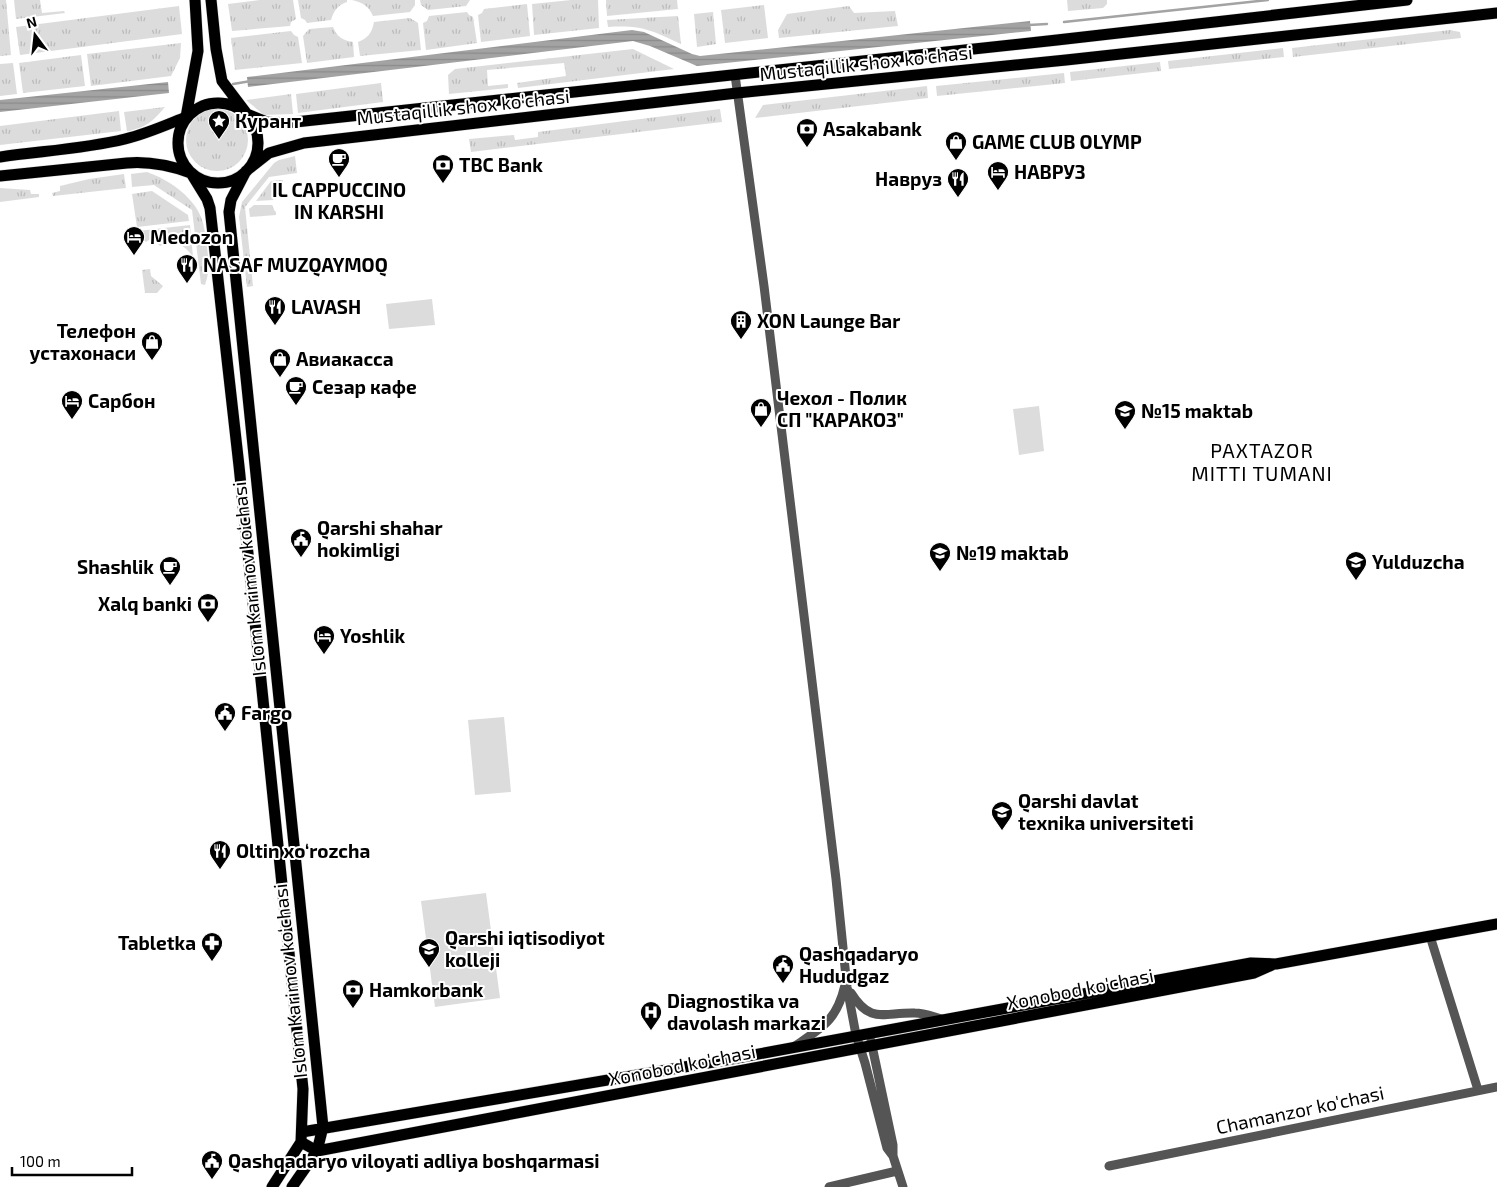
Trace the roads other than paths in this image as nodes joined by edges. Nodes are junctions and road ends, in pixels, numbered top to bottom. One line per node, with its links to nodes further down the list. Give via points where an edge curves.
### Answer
1 (195, 0): 8 (main road, via 198,51)
2 (212, 0): 7 (main road, via 222,81)
3 (1407, 0): 5 (main road, Mustaqillik shox ko'chasi)
4 (1497, 13): 6 (main road, Mustaqillik shox ko'chasi)
5 (735, 75): 6 (street); 7 (main road, Mustaqillik shox ko'chasi, via 296,123 267,122)
6 (738, 94): 10 (main road, Mustaqillik shox ko'chasi, via 304,143 269,153); 16 (street)
7 (247, 114): 8 (main road, via 223,102 196,108); 10 (main road, via 258,137 258,149)
8 (186, 117): 9 (main road, via 125,139); 11 (main road, via 180,128 178,146 183,164)
9 (0, 156)
10 (246, 172): 11 (main road, via 231,180 213,183); 24 (main road, Islom Karimov ko‘chasi, via 231,200 229,212)
11 (191, 173): 12 (main road, via 160,163 143,162); 25 (main road, Islom Karimov ko‘chasi, via 212,214 303,1089)
12 (0, 176)
13 (1497, 924): 14 (main road, Xonobod ko'chasi)
14 (1430, 936): 15 (main road, Xonobod ko'chasi); 23 (street)
15 (1276, 964): 17 (main road, Xonobod ko'chasi, via 1251,964); 20 (main road, Xonobod ko'chasi, via 1254,973)
16 (847, 983): 17 (street, via 858,1004 872,1014 891,1016 917,1012); 19 (street); 21 (street, via 833,1017)
17 (945, 1020): 18 (main road, Xonobod ko'chasi)
18 (869, 1033): 19 (main road, Xonobod ko'chasi); 20 (street)
19 (856, 1035): 20 (street); 21 (main road, Xonobod ko'chasi)
20 (866, 1047): 26 (main road, Xonobod ko'chasi); 28 (street, via 886,1148 893,1156)
21 (792, 1048): 24 (main road, Xonobod ko'chasi)
22 (1497, 1087): 23 (street, Chamanzor ko'chasi)
23 (1478, 1090): 27 (street, Chamanzor ko'chasi)
24 (323, 1127): 25 (main road, Xonobod ko'chasi); 26 (main road, Islom Karimov ko‘chasi)
25 (302, 1137): 26 (main road); 29 (main road)
26 (317, 1151): 30 (main road, Islom Karimov ko‘chasi)
27 (1109, 1166)
28 (897, 1171): 31 (street); 32 (street)
29 (272, 1187)
30 (292, 1187)
31 (829, 1187)
32 (904, 1187)

